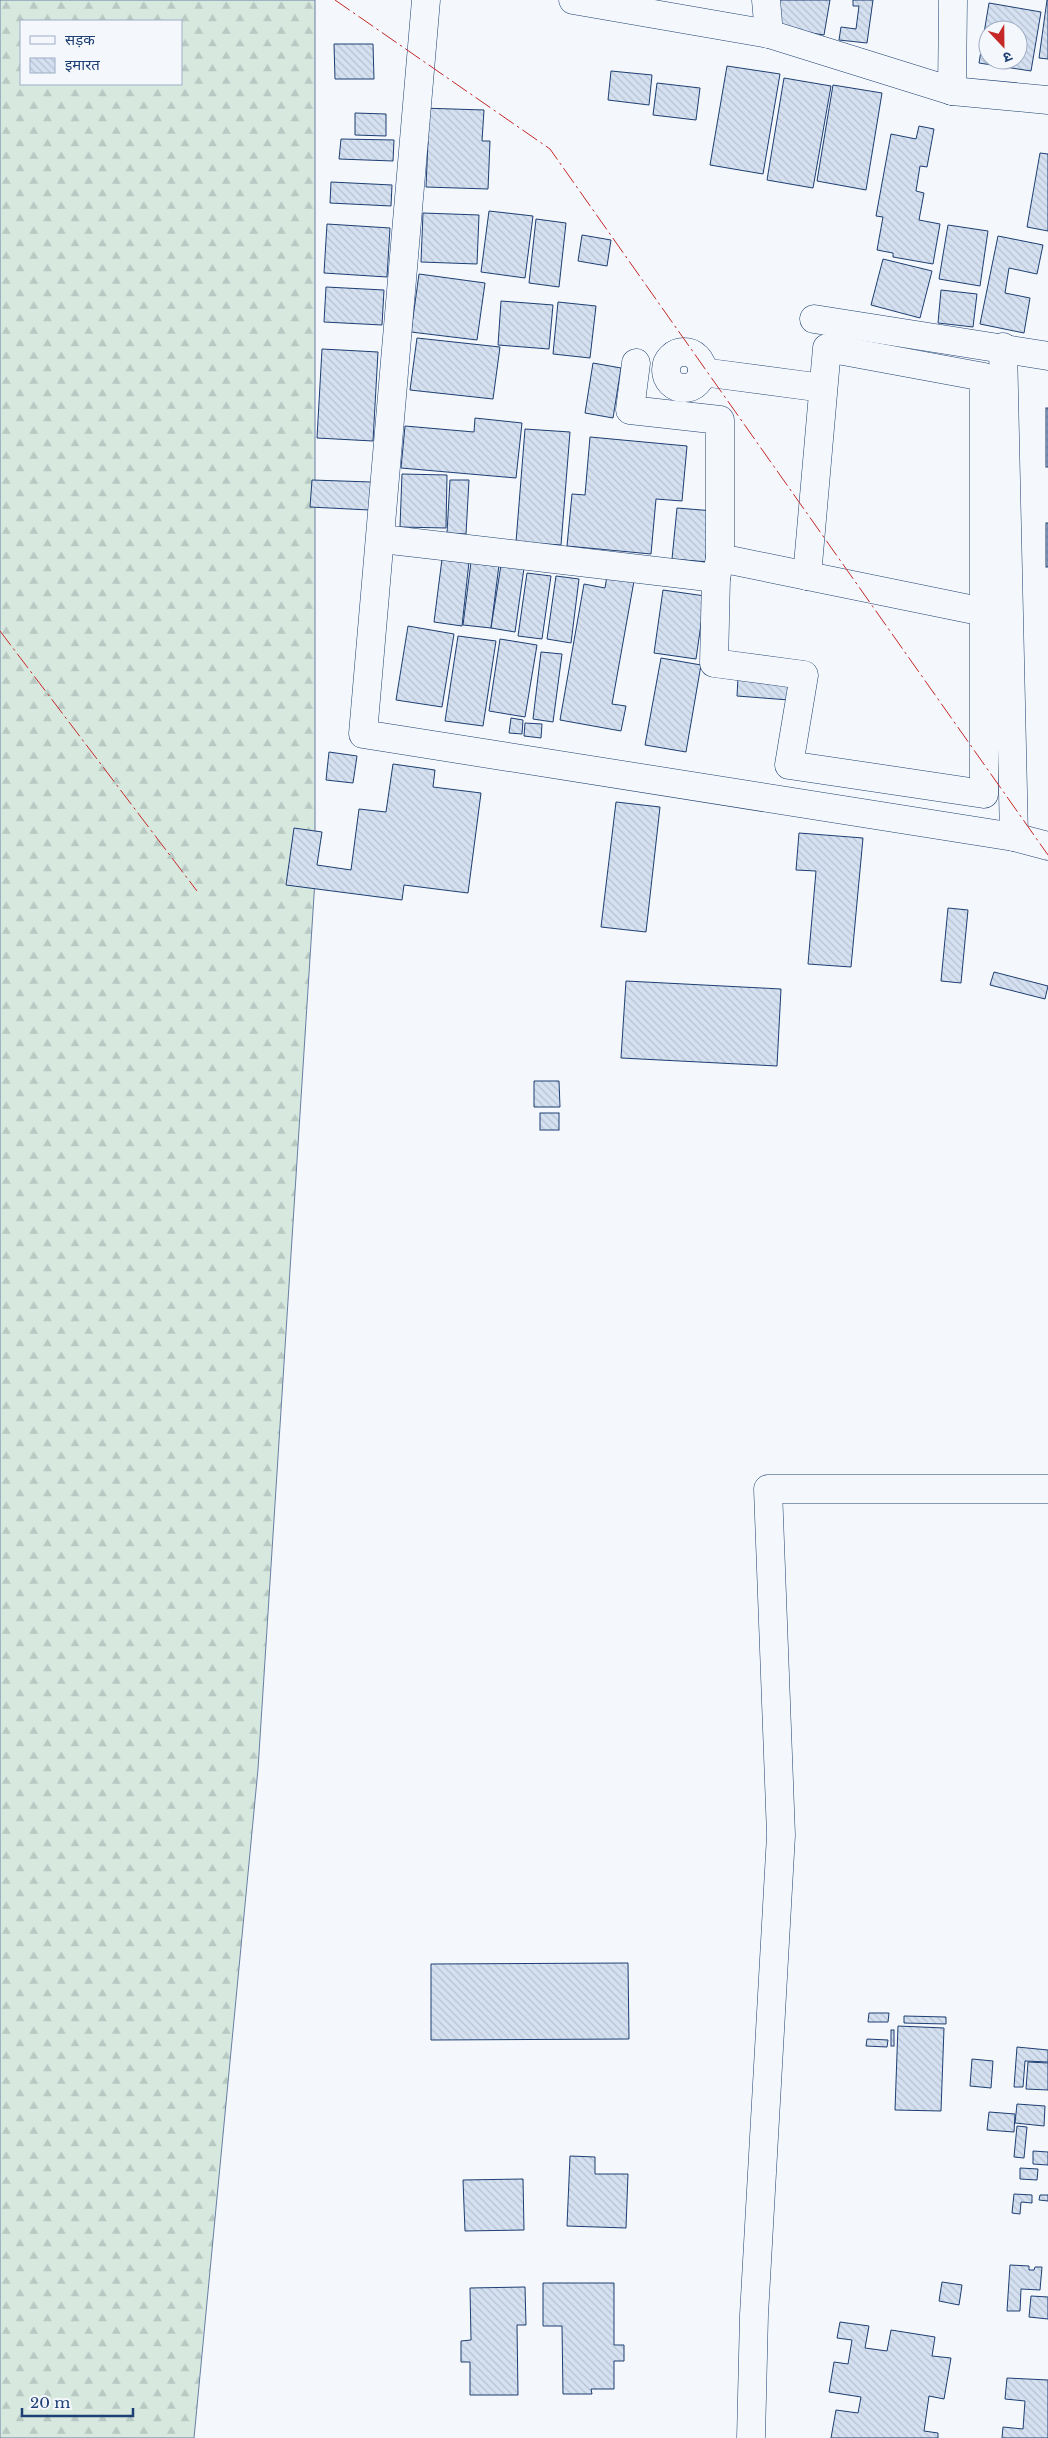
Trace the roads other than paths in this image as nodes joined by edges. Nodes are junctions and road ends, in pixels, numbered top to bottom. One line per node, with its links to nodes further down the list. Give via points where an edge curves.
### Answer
1 (426, 0): 14 (street)
2 (573, 0): 5 (street)
3 (766, 0): 5 (street)
4 (953, 0): 6 (street)
5 (770, 34): 6 (street)
6 (952, 91): 7 (street)
7 (1048, 100)
8 (814, 319): 9 (street)
9 (1003, 348): 10 (street); 18 (street)
10 (1048, 356)
11 (636, 363): 15 (street, via 630,410 720,420)
12 (702, 372): 13 (street)
13 (823, 388): 16 (street); 17 (street, via 827,348 984,376)
14 (382, 539): 15 (street); 18 (street, via 364,734)
15 (718, 568): 16 (street); 17 (street, via 714,662 804,676 789,765 984,794)
16 (807, 576): 17 (street)
17 (984, 612)
18 (1014, 837): 19 (street)
19 (1048, 846)
20 (1048, 1489): 21 (street, via 768,1489 781,1835 754,2315)
21 (751, 2438)

